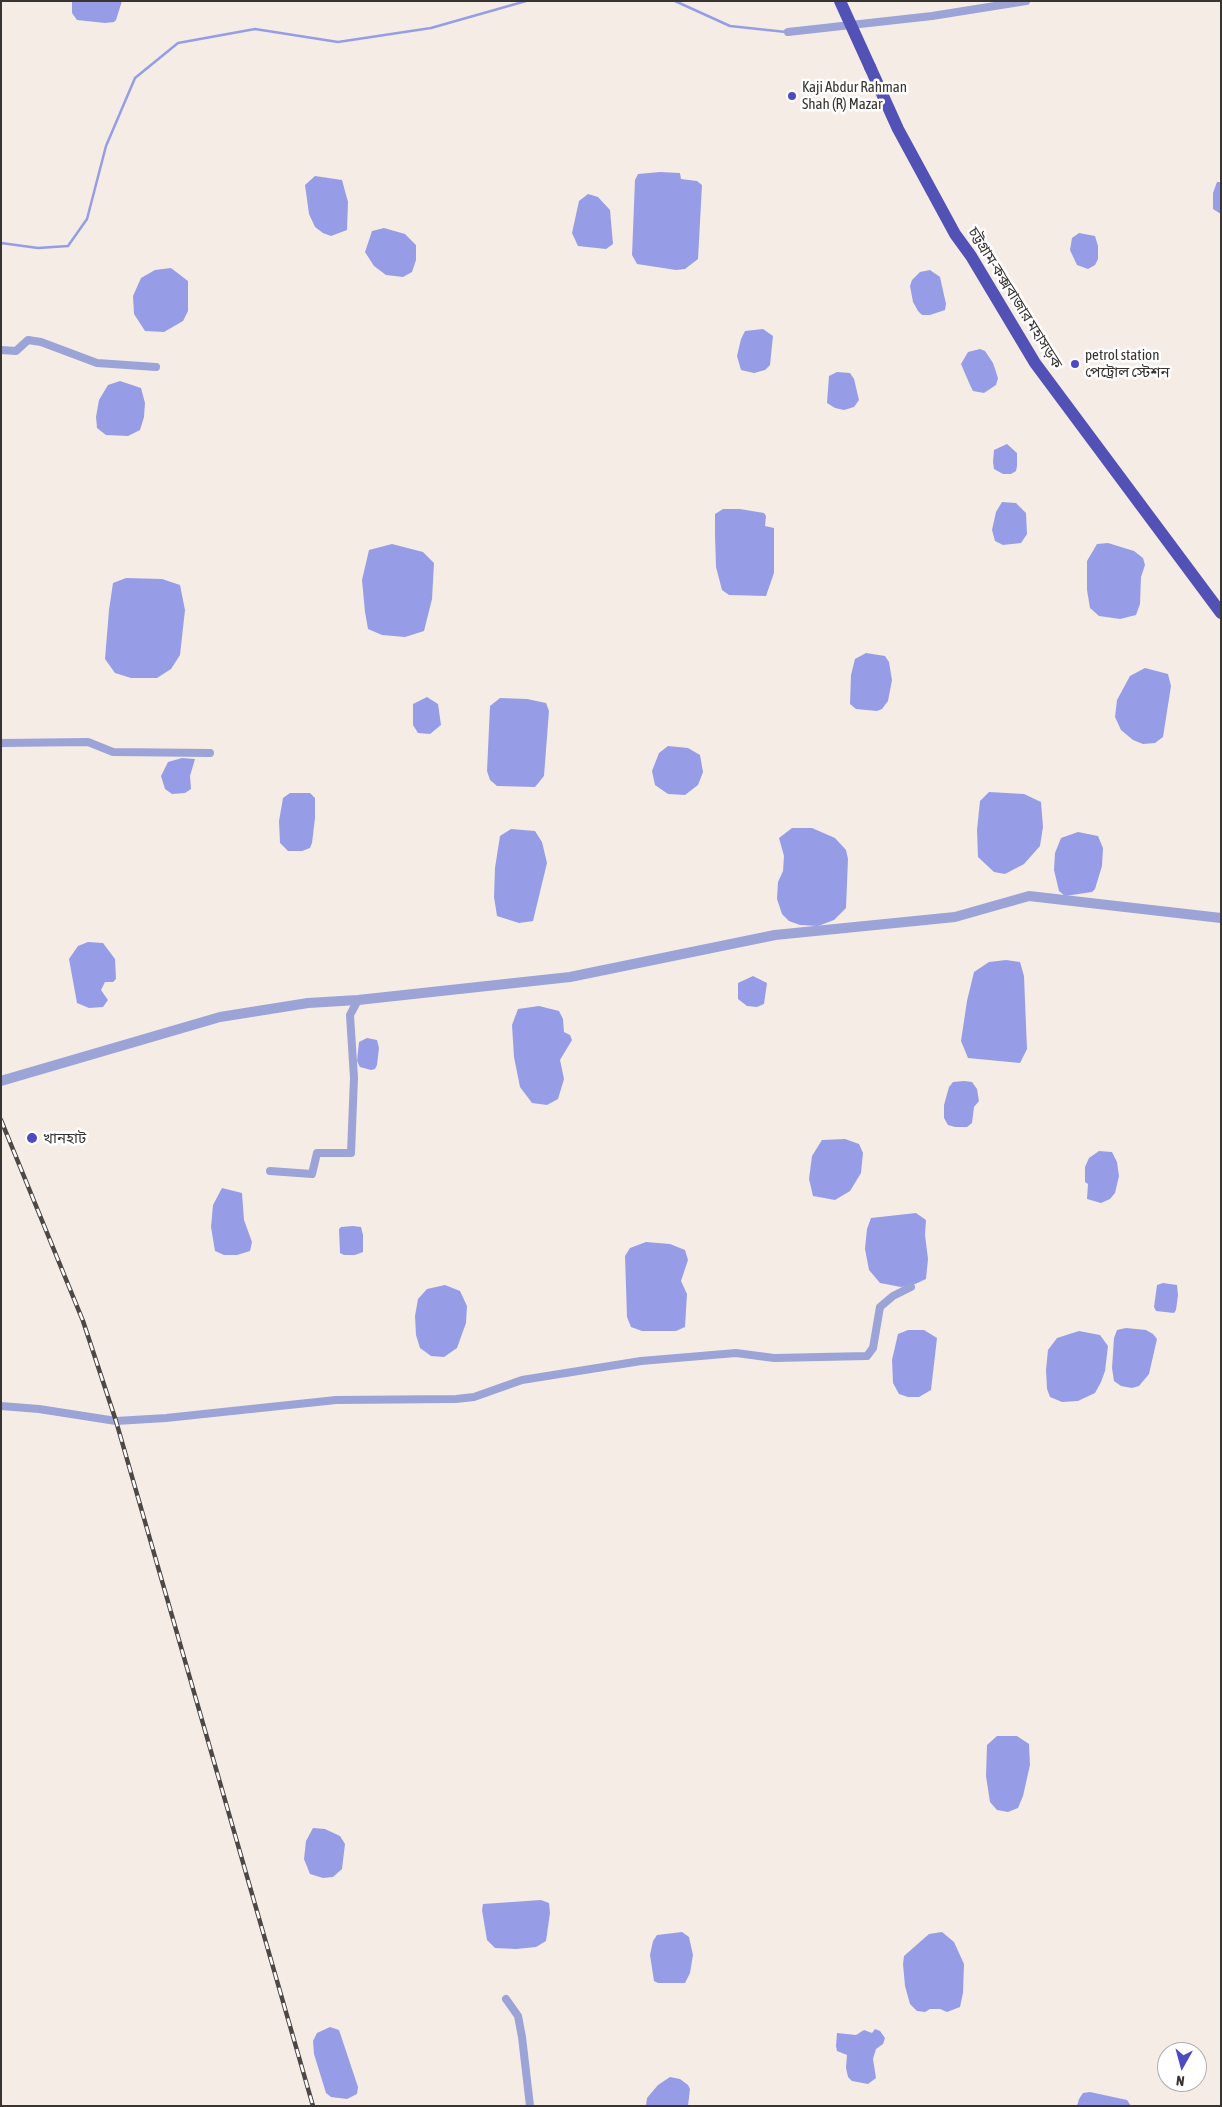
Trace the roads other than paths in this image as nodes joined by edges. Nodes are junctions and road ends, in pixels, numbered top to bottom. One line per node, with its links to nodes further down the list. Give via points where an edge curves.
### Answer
1 (840, 1): 6 (highway, চট্টগ্রাম-কক্সবাজার মহাসড়ক, bridge, via 898,129 952,228 1035,364)
2 (1026, 1): 3 (street, via 932,16)
3 (788, 32)
4 (1, 350): 5 (street, via 16,351 28,340 97,363)
5 (156, 367)
6 (1221, 613)
7 (1, 743): 8 (street, via 88,742 112,752)
8 (210, 753)
9 (1221, 918): 10 (street, via 1030,896 955,917 775,935 570,977)
10 (358, 1000): 11 (street, via 308,1003 220,1017); 12 (street, via 350,1014 354,1078 351,1153 317,1153 312,1174)
11 (1, 1081)
12 (270, 1172)
13 (912, 1287): 14 (street, via 880,1307 874,1348 867,1356 774,1358 736,1353 641,1361 522,1380 474,1397 336,1400 116,1421)
14 (1, 1406)
15 (506, 1999): 16 (street, via 518,2016)
16 (530, 2106)

